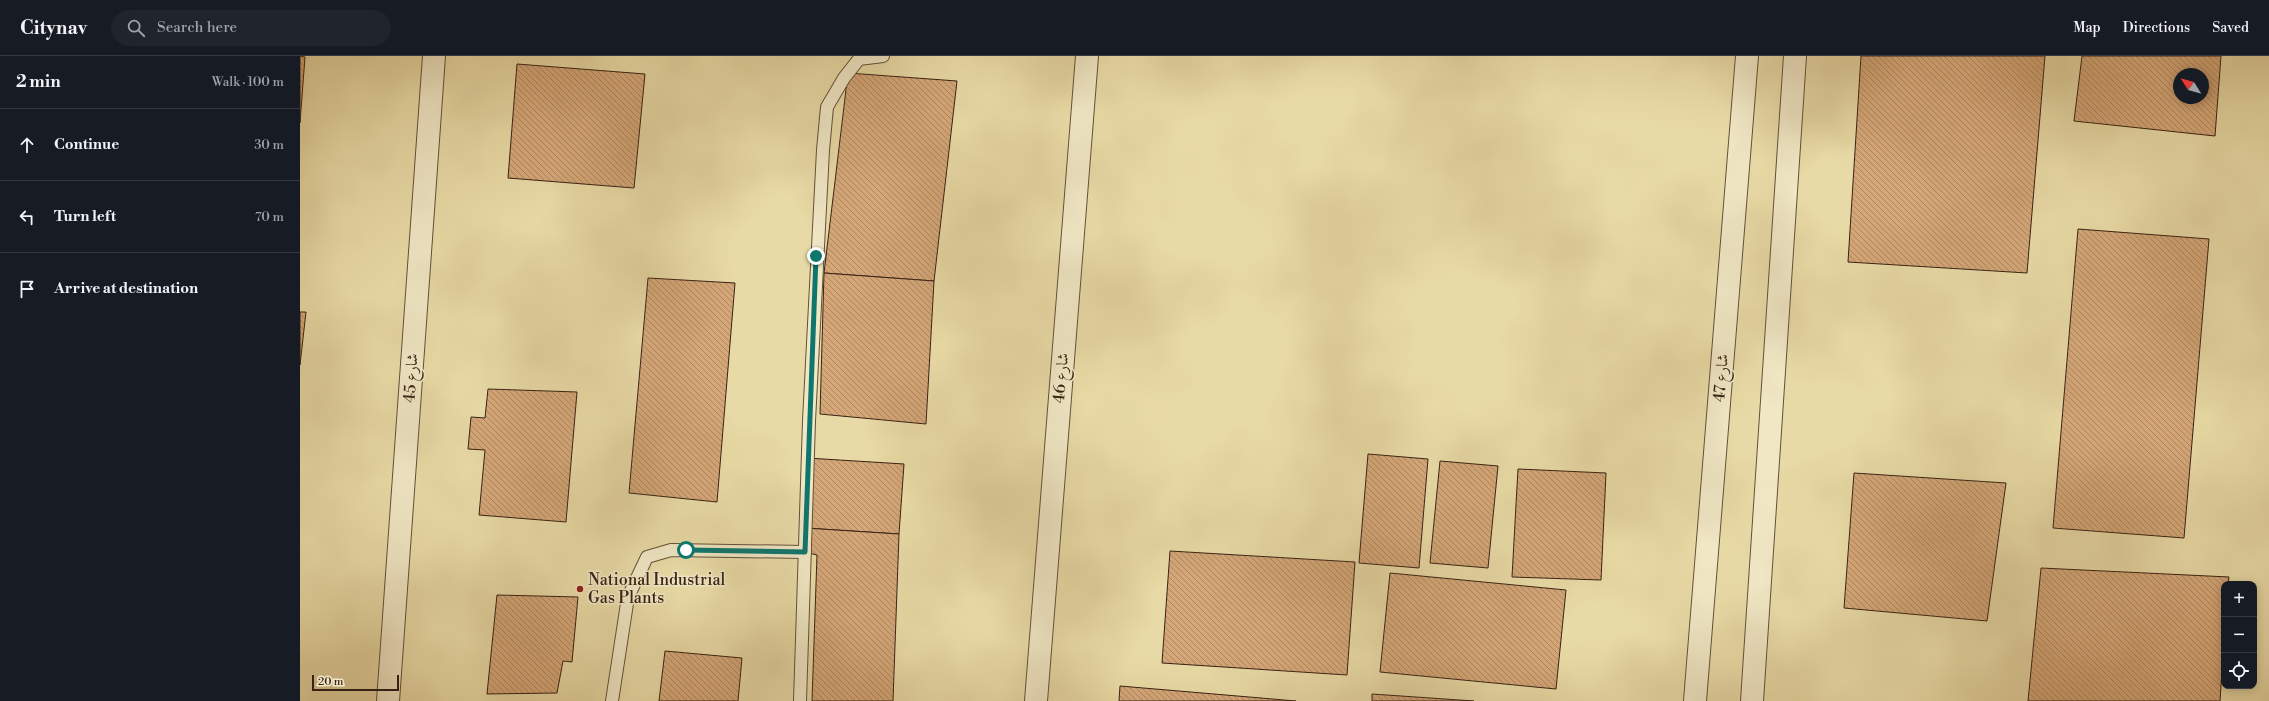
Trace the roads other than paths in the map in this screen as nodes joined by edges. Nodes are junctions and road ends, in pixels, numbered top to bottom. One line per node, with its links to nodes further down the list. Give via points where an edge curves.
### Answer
1 (434, 56): 7 (street, شارع 45)
2 (883, 56): 6 (lane, via 859,59 827,107 816,249)
3 (1087, 56): 10 (street, شارع 46)
4 (1747, 56): 11 (street, شارع 47)
5 (1795, 56): 12 (street)
6 (805, 552): 8 (lane, via 671,550 647,557 628,597); 9 (lane)
7 (388, 701)
8 (612, 701)
9 (800, 701)
10 (1036, 701)
11 (1695, 701)
12 (1752, 701)

